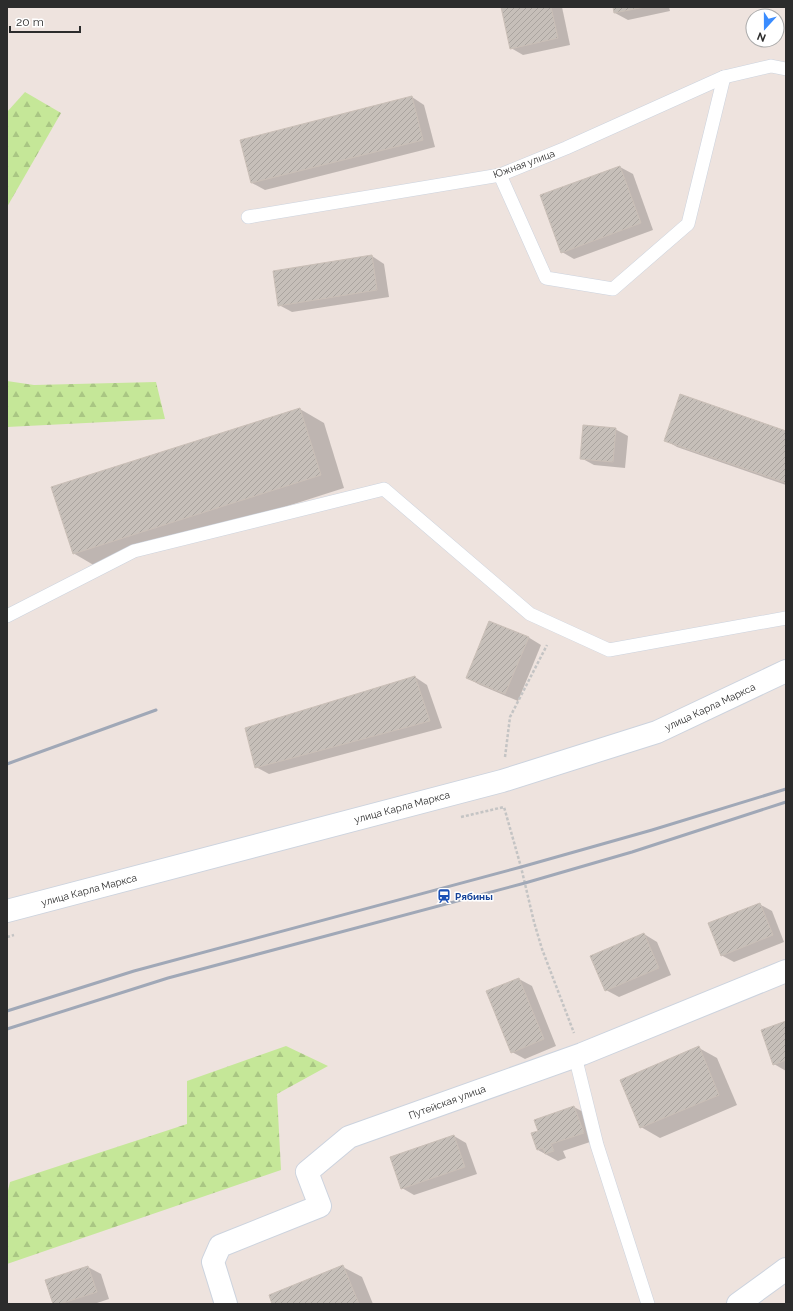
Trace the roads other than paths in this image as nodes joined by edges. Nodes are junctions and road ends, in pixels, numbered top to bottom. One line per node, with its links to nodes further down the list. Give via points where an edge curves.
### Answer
1 (786, 69): 2 (lane, Южная улица, via 770,66)
2 (724, 77): 3 (lane, Южная улица); 3 (lane, via 688,224 613,289 546,278)
3 (500, 175): 4 (lane, Южная улица)
4 (248, 217)
5 (7, 616): 6 (lane, via 134,551 384,489 530,614 610,650)
6 (786, 618)
7 (786, 670): 8 (main road, улица Карла Маркса, via 657,732 502,781)
8 (7, 911)
9 (786, 971): 10 (main road, Путейская улица)
10 (578, 1055): 12 (main road, Путейская улица, via 349,1137 307,1172 320,1206 220,1246 213,1262); 13 (lane, via 597,1145)
11 (786, 1270): 14 (main road)
12 (226, 1304)
13 (648, 1304)
14 (738, 1304)

